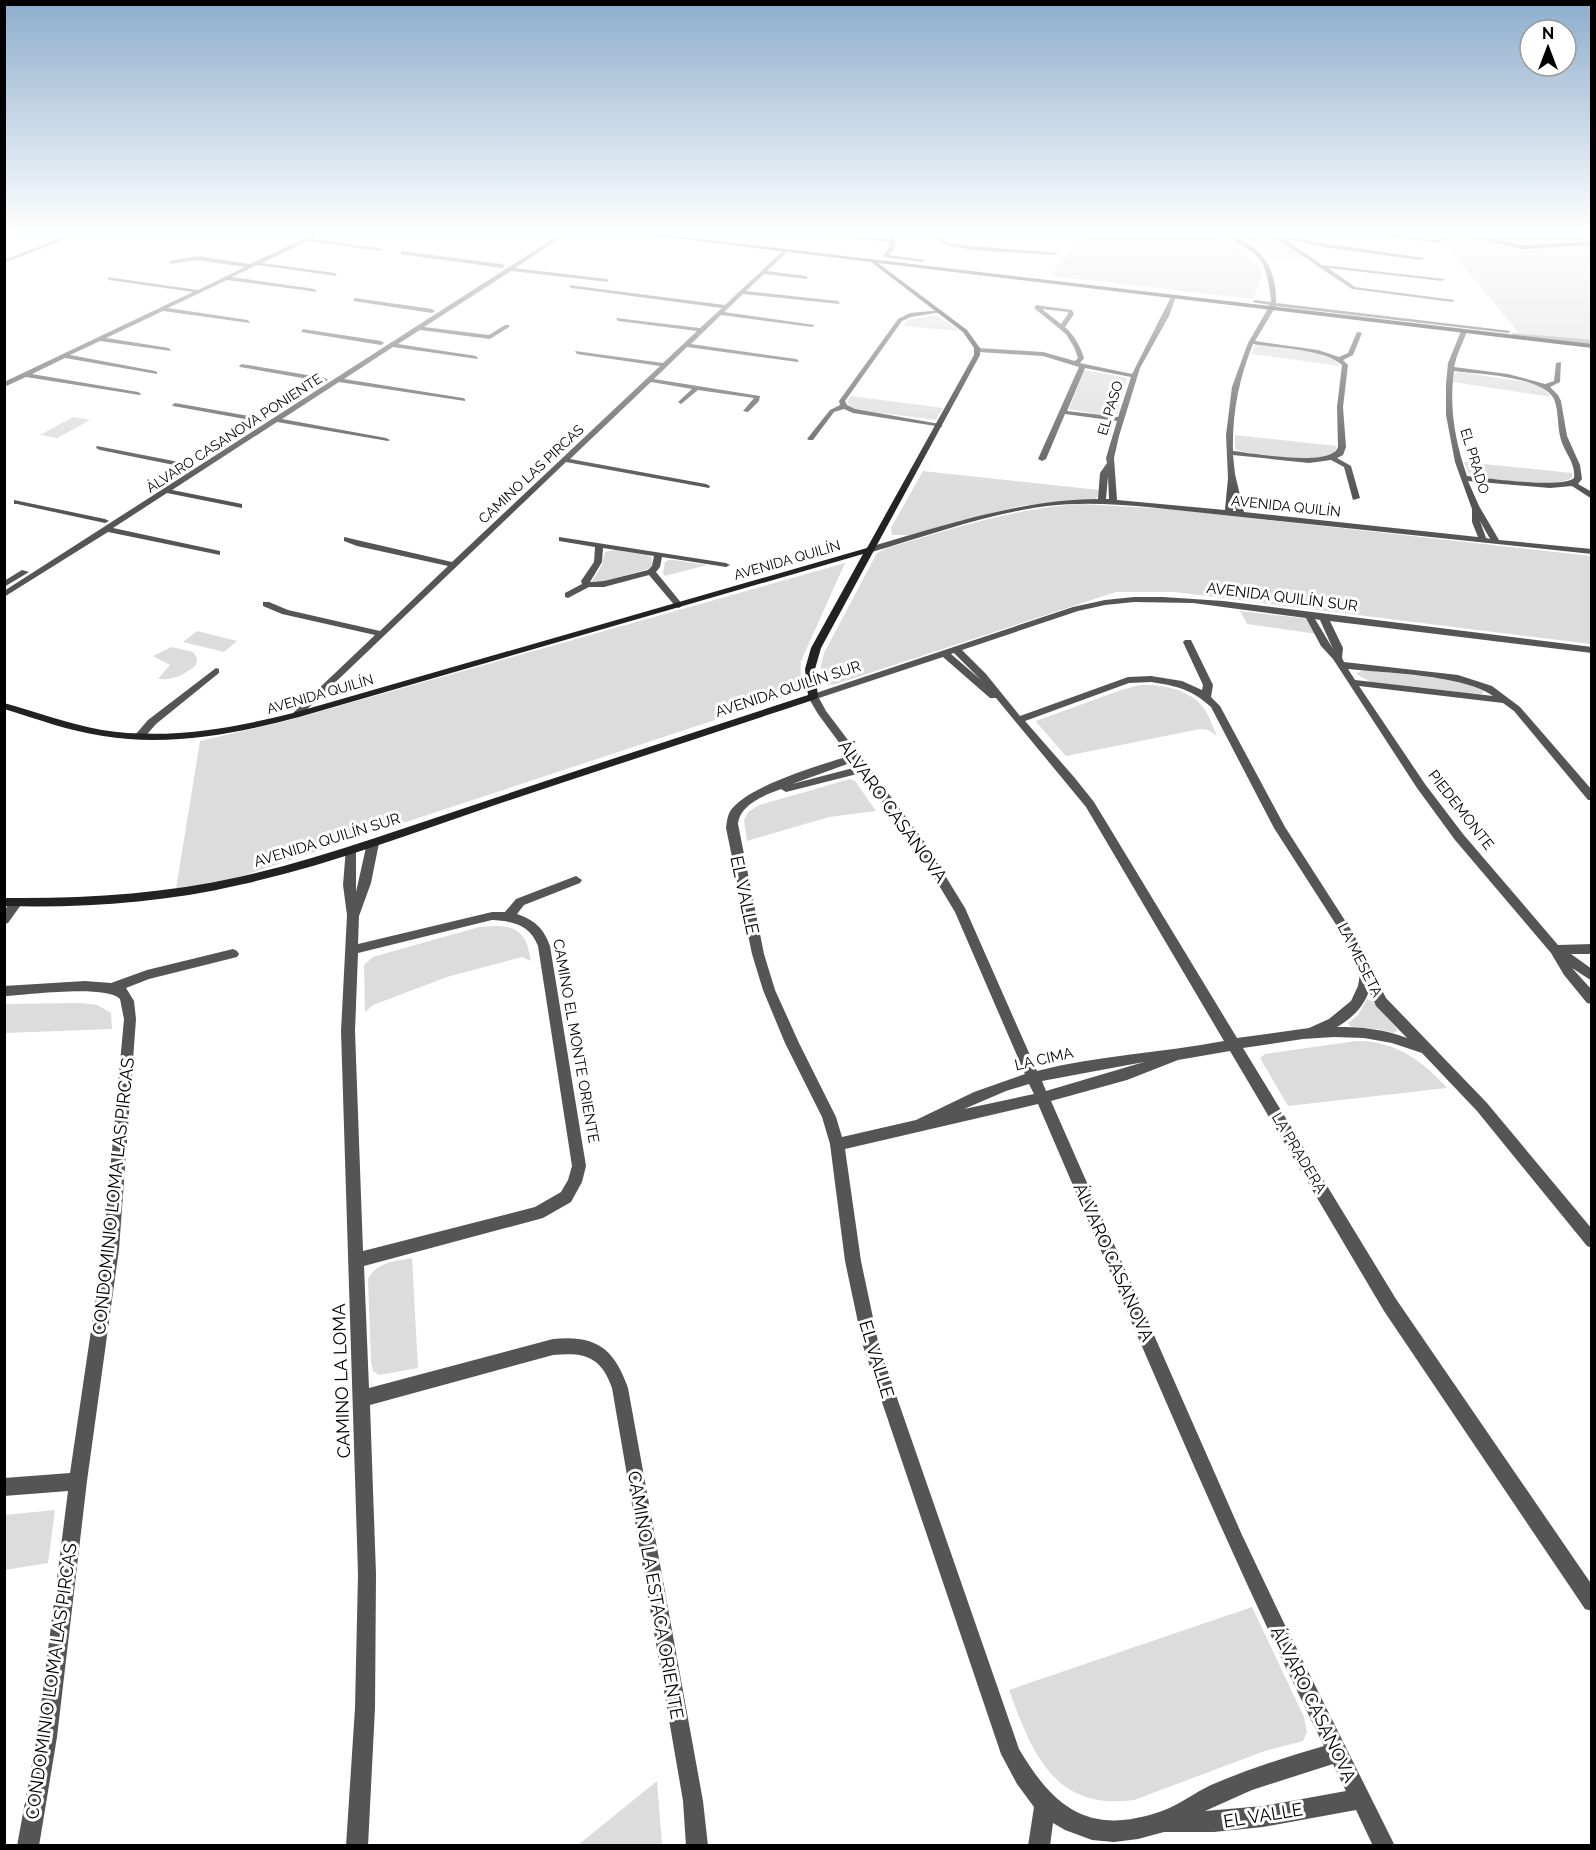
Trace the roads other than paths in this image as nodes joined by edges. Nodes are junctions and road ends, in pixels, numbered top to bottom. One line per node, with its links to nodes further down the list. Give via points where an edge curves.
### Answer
1 (140, 319): 29 (street)
2 (230, 319): 17 (street)
3 (419, 319): 31 (street, ÁLVARO CASANOVA PONIENTE)
4 (432, 319): 22 (street, ÁLVARO CASANOVA PONIENTE)
5 (621, 319): 23 (street)
6 (713, 319): 23 (street, CAMINO LAS PIRCAS)
7 (778, 319): 18 (street)
8 (903, 319): 63 (street, via 843,399)
9 (950, 319): 36 (street, via 969,334)
10 (1054, 319): 21 (street)
11 (1067, 319): 21 (street)
12 (1164, 319): 52 (street, EL PASO)
13 (1261, 319): 19 (street)
14 (1264, 319): 19 (street)
15 (1353, 319): 28 (street)
16 (1398, 319): 26 (street)
17 (248, 322)
18 (812, 325)
19 (1260, 325): 30 (street)
20 (507, 326): 22 (street, via 490,337)
21 (1063, 326): 46 (street, via 1079,349)
22 (420, 327): 32 (street, ÁLVARO CASANOVA PONIENTE)
23 (702, 330): 33 (street, CAMINO LAS PIRCAS)
24 (303, 331): 31 (street)
25 (1464, 331): 28 (street); 34 (street); 37 (street, EL PRADO)
26 (1508, 331)
27 (1359, 333): 41 (street, via 1350,356)
28 (1453, 336): 37 (street)
29 (99, 339): 35 (street); 39 (street)
30 (1252, 342): 41 (street); 73 (street, via 1234,396)
31 (381, 343): 42 (street, ÁLVARO CASANOVA PONIENTE)
32 (392, 345): 40 (street); 43 (street, ÁLVARO CASANOVA PONIENTE)
33 (686, 345): 44 (street); 47 (street, CAMINO LAS PIRCAS)
34 (1592, 346)
35 (169, 350)
36 (978, 350): 46 (street, via 1035,352); 69 (street)
37 (1455, 350): 49 (street, EL PRADO)
38 (578, 352): 47 (street)
39 (63, 356): 50 (street); 51 (street)
40 (476, 358)
41 (1339, 359): 74 (street, via 1345,365 1340,408 1342,447)
42 (355, 360): 43 (street); 53 (street, ÁLVARO CASANOVA PONIENTE)
43 (367, 362): 54 (street, ÁLVARO CASANOVA PONIENTE)
44 (796, 362)
45 (1559, 363): 57 (street, via 1557,382)
46 (1080, 364): 52 (street); 65 (street)
47 (665, 365): 55 (street, CAMINO LAS PIRCAS)
48 (242, 366): 53 (street)
49 (1451, 369): 57 (street); 80 (street, EL PRADO, via 1451,428)
50 (155, 373)
51 (25, 375): 56 (street); 59 (street)
52 (1134, 376): 66 (street, EL PASO)
53 (325, 380): 67 (street, ÁLVARO CASANOVA PONIENTE)
54 (338, 380): 60 (street); 68 (street, ÁLVARO CASANOVA PONIENTE)
55 (650, 380): 58 (street); 76 (street, CAMINO LAS PIRCAS)
56 (4, 385)
57 (1546, 386): 83 (street, via 1556,395 1563,434 1579,473)
58 (697, 387): 61 (street); 64 (street, via 758,397)
59 (138, 394)
60 (463, 400)
61 (681, 402)
62 (175, 405): 67 (street)
63 (844, 406): 69 (street, via 853,411); 70 (street, via 832,411)
64 (746, 411)
65 (1062, 412): 66 (street); 75 (street)
66 (1121, 419): 77 (street, EL PASO)
67 (261, 420): 78 (street, ÁLVARO CASANOVA PONIENTE)
68 (276, 420): 71 (street); 82 (street, ÁLVARO CASANOVA PONIENTE)
69 (940, 424): 101 (street)
70 (811, 439)
71 (386, 440)
72 (100, 448): 78 (street)
73 (1230, 453): 74 (street, via 1309,460); 79 (street)
74 (1332, 458): 87 (street, via 1347,466)
75 (1042, 459)
76 (565, 460): 84 (street); 105 (street, CAMINO LAS PIRCAS)
77 (1110, 464): 89 (street, EL PASO, via 1104,473); 90 (street, EL PASO)
78 (189, 466): 81 (street, ÁLVARO CASANOVA PONIENTE)
79 (1232, 476): 93 (street); 94 (street)
80 (1464, 478): 83 (street, via 1550,486); 92 (street, EL PRADO)
81 (165, 482): 82 (street); 95 (street, ÁLVARO CASANOVA PONIENTE)
82 (177, 484): 85 (street, ÁLVARO CASANOVA PONIENTE)
83 (1573, 484): 86 (street)
84 (706, 486)
85 (166, 491): 91 (street); 95 (street, ÁLVARO CASANOVA PONIENTE)
86 (1592, 497)
87 (1356, 498)
88 (17, 502): 95 (street)
89 (1102, 502): 90 (street, AVENIDA QUILÍN); 101 (street, AVENIDA QUILÍN, via 1008,510)
90 (1113, 502): 93 (street, AVENIDA QUILÍN)
91 (239, 506)
92 (1476, 509): 98 (street, EL PRADO); 99 (street, EL PRADO)
93 (1229, 513): 94 (street, AVENIDA QUILÍN)
94 (1241, 514): 98 (street, AVENIDA QUILÍN)
95 (106, 525): 103 (street); 108 (street, ÁLVARO CASANOVA PONIENTE); 110 (street, ÁLVARO CASANOVA PONIENTE)
96 (347, 539): 105 (street)
97 (562, 539): 100 (street)
98 (1483, 541): 99 (street, AVENIDA QUILÍN)
99 (1496, 542): 102 (street, AVENIDA QUILÍN)
100 (599, 545): 104 (street); 109 (street, via 597,562 585,580)
101 (869, 550): 113 (street, AVENIDA QUILÍN); 126 (street, via 814,654 810,669)
102 (1592, 552)
103 (217, 553)
104 (658, 554): 106 (street); 107 (street)
105 (454, 565): 116 (street, CAMINO LAS PIRCAS)
106 (726, 565)
107 (651, 572): 109 (street); 113 (street)
108 (4, 585)
109 (587, 585): 111 (street)
110 (4, 595)
111 (568, 595)
112 (266, 604): 116 (street, via 285,612)
113 (679, 605): 131 (street, AVENIDA QUILÍN)
114 (1309, 616): 115 (street, AVENIDA QUILÍN SUR); 118 (street, AVENIDA QUILÍN SUR, via 1188,601 1117,601 1076,609); 121 (street, PIEDEMONTE)
115 (1324, 618): 119 (street, AVENIDA QUILÍN SUR); 121 (street, PIEDEMONTE)
116 (383, 634): 131 (street, CAMINO LAS PIRCAS)
117 (1188, 642): 123 (street, LA MESETA)
118 (956, 650): 120 (street, AVENIDA QUILÍN SUR); 130 (street, LA PRADERA, via 987,680)
119 (1592, 650)
120 (945, 654): 126 (street, AVENIDA QUILÍN SUR); 130 (street, LA PRADERA)
121 (1340, 662): 124 (street, PIEDEMONTE); 128 (street, via 1466,680 1489,688)
122 (216, 670): 133 (street)
123 (1203, 675): 125 (street, via 1198,682); 127 (street, LA MESETA, via 1208,686)
124 (1352, 682): 128 (street); 146 (street, PIEDEMONTE, via 1440,811)
125 (1185, 686): 127 (street); 132 (street, via 1151,679 1128,680)
126 (813, 697): 134 (street, ÁLVARO CASANOVA); 138 (street, AVENIDA QUILÍN SUR)
127 (1206, 697): 149 (street, LA MESETA, via 1218,712 1280,828 1343,925)
128 (1507, 701): 137 (street)
129 (4, 706): 133 (street, AVENIDA QUILÍN, via 88,730)
130 (1006, 706): 132 (street, LA PRADERA)
131 (296, 715): 133 (street, AVENIDA QUILÍN, via 215,734)
132 (1019, 720): 155 (street, LA PRADERA, via 1070,777 1095,812)
133 (139, 737)
134 (855, 758): 135 (street, ÁLVARO CASANOVA); 136 (street, EL VALLE)
135 (864, 769): 136 (street, EL VALLE); 158 (street, ÁLVARO CASANOVA, via 954,897 990,972)
136 (764, 794): 161 (street, EL VALLE, via 736,810 733,836 769,990 829,1117)
137 (1592, 797)
138 (373, 843): 139 (street, AVENIDA QUILÍN SUR); 142 (street, CAMINO LA LOMA)
139 (350, 851): 141 (street, AVENIDA QUILÍN SUR, via 271,874 171,894 86,902); 142 (street, CAMINO LA LOMA)
140 (576, 880): 143 (street, via 520,902)
141 (11, 902): 144 (street)
142 (353, 915): 145 (street, CAMINO LA LOMA)
143 (509, 916): 145 (street, via 482,917); 163 (street, CAMINO EL MONTE ORIENTE, via 536,928 544,946 579,1158 571,1190 558,1203 538,1213)
144 (4, 920)
145 (351, 950): 163 (street, CAMINO LA LOMA, via 348,1031)
146 (1556, 950): 147 (street); 150 (street, PIEDEMONTE); 153 (street, PIEDEMONTE, via 1568,972)
147 (1592, 950)
148 (233, 954): 151 (street)
149 (1366, 974): 154 (street, LA CIMA, via 1364,990 1353,1008 1337,1021); 157 (street, LA MESETA, via 1386,1009)
150 (1592, 976)
151 (115, 987): 152 (street); 165 (street, CONDOMINIO LOMA LAS PIRCAS, via 124,993 130,1019 122,1145)
152 (4, 991)
153 (1592, 999)
154 (1306, 1034): 155 (street, LA CIMA); 157 (street, LA CIMA, via 1379,1035 1410,1044)
155 (1234, 1044): 156 (street, LA CIMA); 167 (street, LA PRADERA, via 1390,1305)
156 (1182, 1054): 158 (street, LA CIMA); 159 (street, LA CIMA)
157 (1434, 1057): 162 (street, LA MESETA, via 1482,1107)
158 (1032, 1078): 159 (street, ÁLVARO CASANOVA); 160 (street, LA CIMA, via 999,1088)
159 (1041, 1098): 160 (street, LA CIMA); 168 (street, ÁLVARO CASANOVA, via 1236,1541)
160 (922, 1123): 161 (street, LA CIMA)
161 (837, 1144): 170 (street, EL VALLE, via 856,1279 876,1364 1011,1754 1028,1786)
162 (1592, 1241)
163 (355, 1261): 164 (street, CAMINO LA LOMA)
164 (361, 1399): 173 (street, CAMINO LA LOMA, via 367,1574); 174 (street, CAMINO LA ESTACA ORIENTE, via 553,1347 578,1345 598,1352 612,1367 620,1388 693,1801)
165 (78, 1481): 166 (street); 172 (street, CONDOMINIO LOMA LAS PIRCAS, via 47,1737)
166 (4, 1487)
167 (1592, 1602)
168 (1338, 1752): 169 (street, ÁLVARO CASANOVA); 171 (street, EL VALLE, via 1232,1787)
169 (1361, 1798): 171 (street, EL VALLE, via 1250,1820); 176 (street, ÁLVARO CASANOVA)
170 (1045, 1806): 171 (street, EL VALLE, via 1067,1820 1095,1830 1128,1830); 175 (street)
171 (1164, 1821)
172 (28, 1845)
173 (357, 1845)
174 (697, 1845)
175 (1039, 1845)
176 (1385, 1845)

